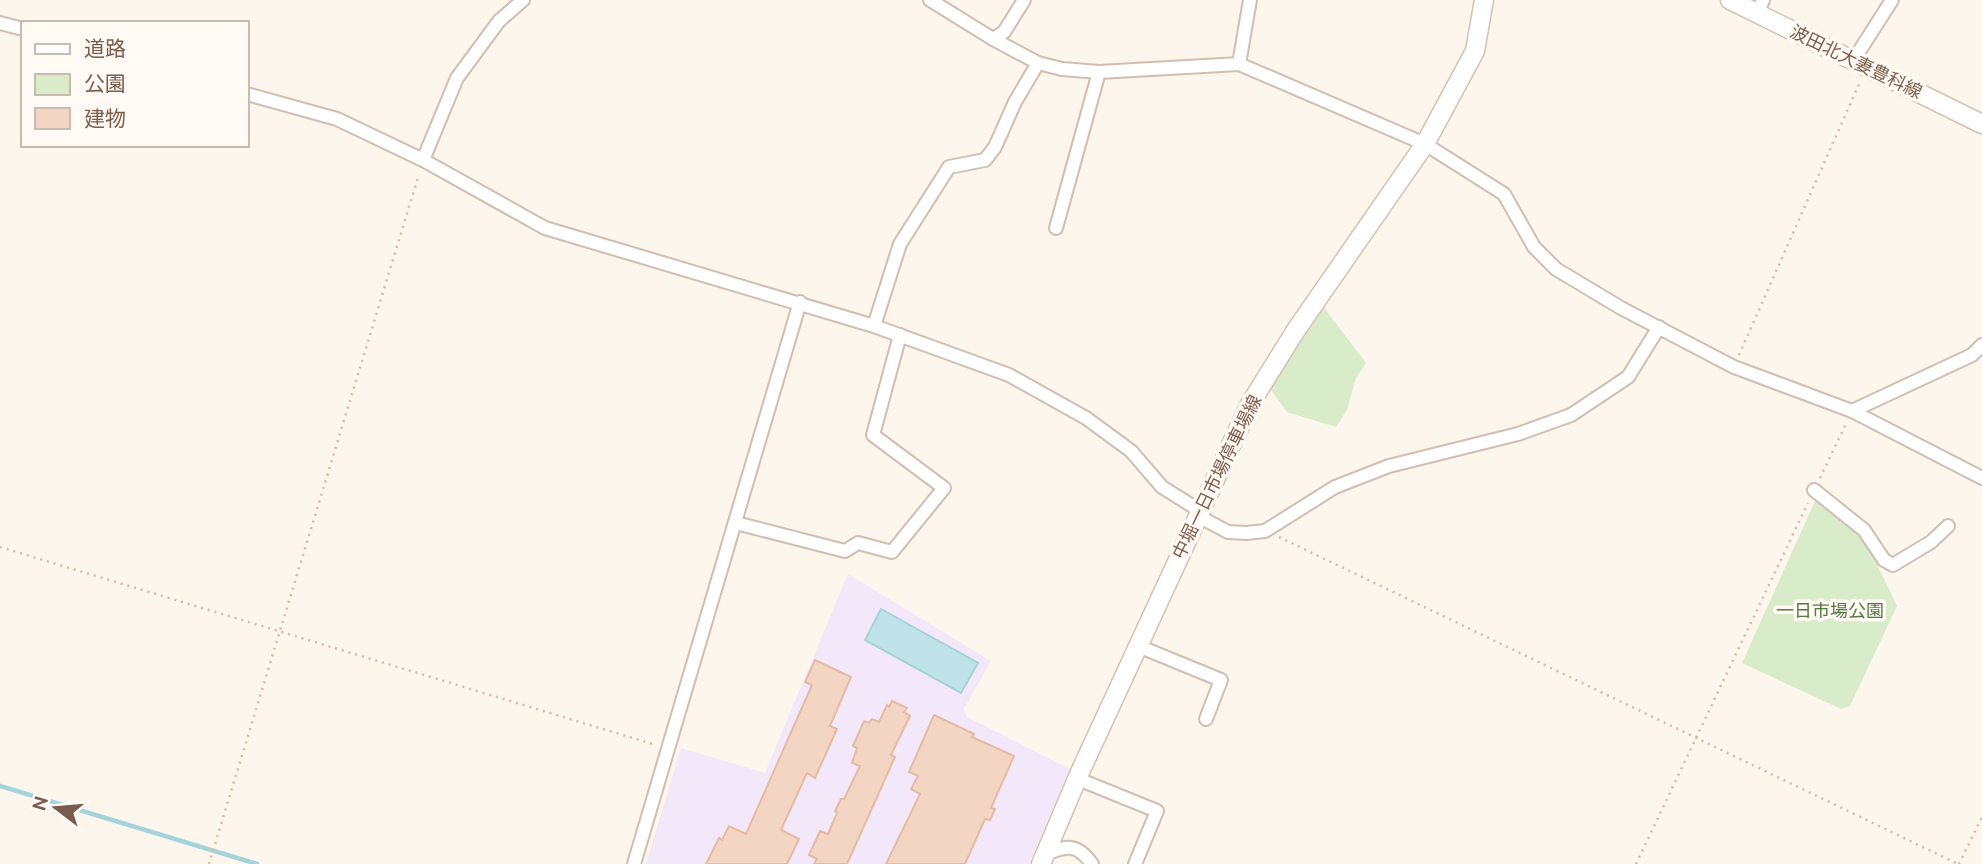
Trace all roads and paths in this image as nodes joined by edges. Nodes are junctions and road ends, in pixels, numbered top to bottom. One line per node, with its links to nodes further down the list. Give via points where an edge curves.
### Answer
1 (523, 0): 19 (street, via 499,21 457,78)
2 (930, 0): 11 (street)
3 (1024, 0): 11 (street, via 1004,32)
4 (1250, 0): 13 (street)
5 (1484, 0): 18 (main road, 中堀一日市場停車場線, via 1475,51)
6 (1730, 0): 8 (main road, 波田北大妻豊科線)
7 (1892, 0): 14 (street)
8 (1760, 7): 14 (main road, 波田北大妻豊科線)
9 (0, 23): 10 (street)
10 (21, 28)
11 (993, 39): 12 (street)
12 (1038, 63): 15 (street); 22 (street, via 995,147 985,160 949,167 900,244)
13 (1239, 64): 15 (street); 18 (street)
14 (1859, 64): 17 (main road, 波田北大妻豊科線); 26 (path)
15 (1099, 72): 20 (street)
16 (248, 94): 19 (street, via 337,119)
17 (1982, 124)
18 (1425, 144): 23 (street, via 1504,194 1534,247 1556,269); 30 (main road, 中堀一日市場停車場線, via 1250,404)
19 (423, 160): 21 (street, via 545,228); 35 (path)
20 (1056, 228)
21 (800, 302): 22 (street); 31 (street)
22 (874, 326): 24 (street)
23 (1659, 327): 26 (street); 33 (street, via 1628,377 1570,415 1357,478)
24 (900, 335): 30 (street, via 1009,375 1086,418 1131,451 1162,487); 31 (street, via 873,435 943,488 892,552 858,543 845,551)
25 (1982, 345): 27 (street, via 1972,355)
26 (1734, 367): 27 (street)
27 (1852, 411): 28 (street); 29 (path)
28 (1982, 478)
29 (1814, 490): 32 (street, via 1864,530 1884,560 1893,565); 38 (path)
30 (1199, 513): 33 (street, via 1228,532); 36 (main road, 中堀一日市場停車場線)
31 (736, 523): 39 (street)
32 (1948, 526)
33 (1265, 531): 38 (path)
34 (0, 547): 35 (path)
35 (280, 632): 39 (path); 43 (path)
36 (1138, 646): 37 (street, via 1221,680); 40 (main road, 中堀一日市場停車場線)
37 (1206, 719)
38 (1695, 739): 47 (path); 48 (path)
39 (670, 749): 44 (street)
40 (1078, 779): 42 (main road, 中堀一日市場停車場線); 46 (street, via 1157,811)
41 (1982, 817): 48 (path)
42 (1043, 860): 45 (street, via 1065,847 1076,848)
43 (209, 864)
44 (634, 864)
45 (1092, 864)
46 (1135, 864)
47 (1636, 864)
48 (1958, 864)

